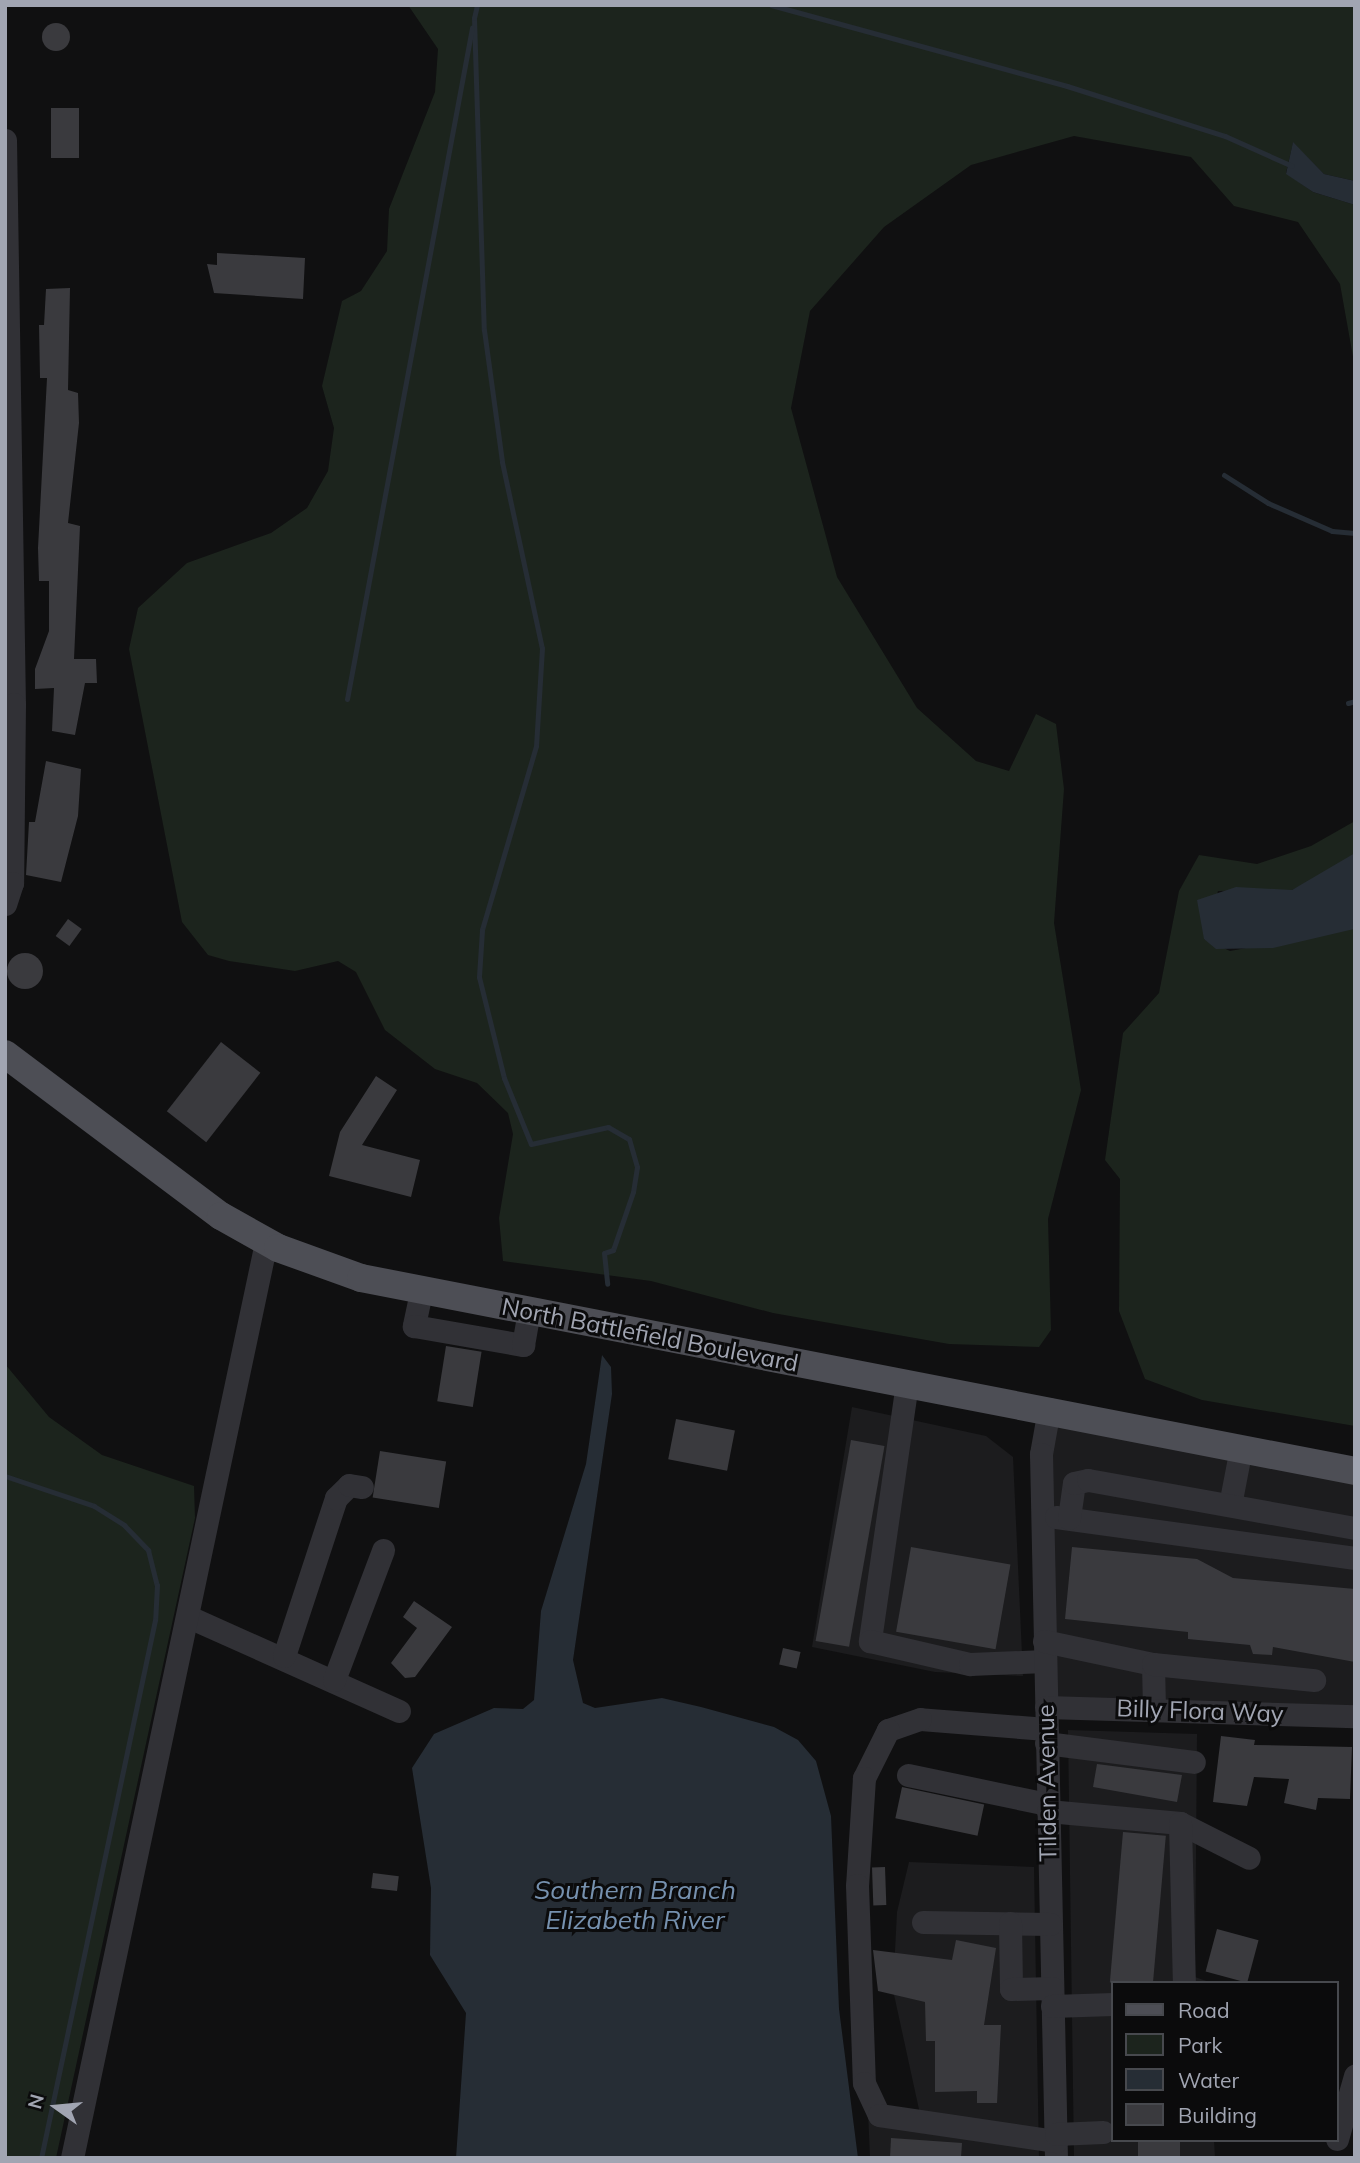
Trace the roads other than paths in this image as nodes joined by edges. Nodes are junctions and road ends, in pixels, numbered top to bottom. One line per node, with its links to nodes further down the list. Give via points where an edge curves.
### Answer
1 (5, 140): 2 (street, via 13,718 12,883)
2 (5, 904)
3 (5, 1054): 4 (main road, North Battlefield Boulevard, via 220,1216)
4 (266, 1242): 5 (main road, North Battlefield Boulevard, via 317,1264 421,1292); 18 (street)
5 (908, 1383): 6 (main road, North Battlefield Boulevard); 19 (street, via 870,1641 970,1664)
6 (1048, 1409): 7 (main road, North Battlefield Boulevard); 8 (street, Tilden Avenue)
7 (1241, 1448): 9 (main road, North Battlefield Boulevard); 12 (street)
8 (1041, 1468): 10 (street); 13 (street, Tilden Avenue)
9 (1355, 1471)
10 (1074, 1483): 12 (street); 14 (street)
11 (362, 1487): 20 (street, via 349,1485 336,1498)
12 (1230, 1505): 15 (street)
13 (1042, 1516): 14 (street); 19 (street, Tilden Avenue)
14 (1069, 1518): 17 (street)
15 (1355, 1528)
16 (383, 1550): 22 (street)
17 (1355, 1558)
18 (189, 1617): 20 (street); 43 (street)
19 (1044, 1651): 21 (street); 27 (street, Tilden Avenue)
20 (284, 1656): 22 (street)
21 (1153, 1664): 23 (street); 24 (street)
22 (334, 1680): 25 (street)
23 (1314, 1680)
24 (1154, 1709): 26 (street, Billy Flora Way); 27 (street, Billy Flora Way)
25 (399, 1711)
26 (1355, 1716)
27 (1046, 1726): 28 (street); 30 (street, Tilden Avenue); 42 (street, via 920,1718 888,1730 864,1778 858,1885 864,2083 879,2115)
28 (1194, 1762)
29 (908, 1775): 30 (street)
30 (1047, 1807): 31 (street); 35 (street, Tilden Avenue)
31 (1180, 1822): 32 (street); 36 (street)
32 (1249, 1858)
33 (923, 1922): 34 (street)
34 (1010, 1923): 35 (street); 37 (street, via 1011,1989)
35 (1050, 1924): 37 (street, Tilden Avenue)
36 (1184, 1981)
37 (1052, 1997): 38 (street); 42 (street, Tilden Avenue)
38 (1112, 2004)
39 (1355, 2076): 41 (street)
40 (1103, 2132): 42 (street)
41 (1339, 2133)
42 (1056, 2144)
43 (72, 2158)

